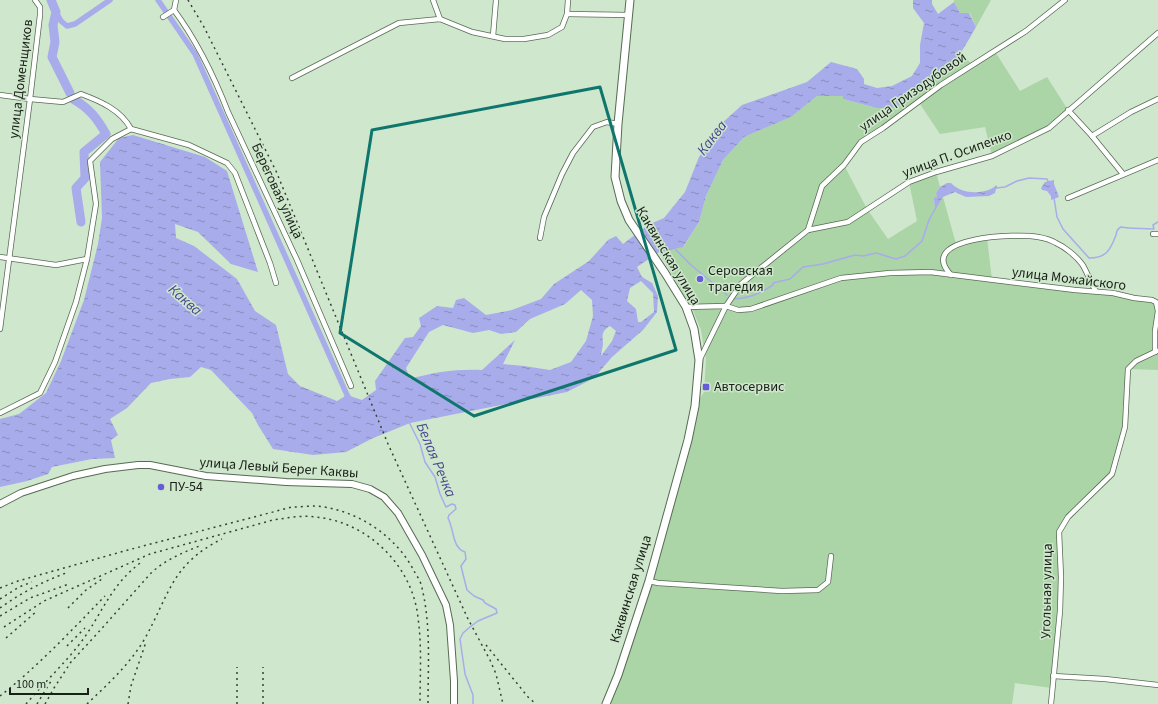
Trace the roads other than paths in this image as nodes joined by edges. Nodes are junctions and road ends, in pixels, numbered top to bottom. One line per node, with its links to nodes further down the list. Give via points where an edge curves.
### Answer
1 (35, 0): 17 (street, улица Доменщиков, via 40,7 40,15)
2 (176, 0): 8 (street)
3 (433, 0): 12 (street)
4 (496, 0): 14 (street)
5 (568, 0): 9 (street)
6 (630, 0): 10 (main road, Каквинская улица)
7 (1065, 0): 26 (street, улица Гризодубовой, via 1026,31 941,85 861,142 844,165 822,186)
8 (174, 10): 11 (street); 39 (street, Береговая улица, via 190,32 218,87 298,260)
9 (567, 14): 10 (street); 14 (street, via 562,28 548,35 524,39)
10 (629, 15): 20 (main road, Каквинская улица)
11 (163, 17)
12 (440, 19): 14 (street, via 472,32); 15 (street, via 399,23)
13 (1158, 33): 19 (street, улица П. Осипенко)
14 (493, 36)
15 (292, 78)
16 (0, 95): 17 (street)
17 (30, 99): 21 (street, via 63,102 81,94 99,100 115,111 127,121); 29 (street, улица Доменщиков)
18 (1158, 99): 22 (street)
19 (1068, 110): 22 (street); 26 (street, улица П. Осипенко, via 1049,128 992,156 909,182 848,222)
20 (618, 124): 27 (street, via 608,122 593,127 573,153 544,218); 35 (main road, Каквинская улица, via 615,177 621,201 630,220)
21 (131, 129): 30 (street, via 112,139 90,161 96,204); 32 (street, via 189,145 227,163 235,172)
22 (1092, 136): 24 (street)
23 (1158, 160): 24 (street)
24 (1123, 174): 25 (street)
25 (1068, 198)
26 (808, 230): 34 (street, via 741,284)
27 (540, 238)
28 (0, 257): 29 (street)
29 (9, 258): 30 (street, via 56,265); 36 (street, улица Доменщиков)
30 (87, 259): 40 (street, via 76,302 44,386 40,393)
31 (951, 275): 33 (street, улица Можайского); 33 (street, via 944,268 943,259 946,250 955,244 987,238 1038,237 1056,243 1078,260); 34 (street, улица Можайского, via 930,272 890,273 841,278 751,309 738,310)
32 (276, 283)
33 (1096, 291): 37 (street, улица Можайского, via 1156,302)
34 (726, 306): 35 (street, улица Можайского); 38 (street)
35 (686, 307): 38 (main road, Каквинская улица, via 694,329)
36 (0, 328)
37 (1157, 351): 44 (street, Угольная улица, via 1136,361 1128,369 1125,427 1112,474 1068,517 1059,532 1060,611)
38 (699, 360): 43 (main road, Каквинская улица, via 695,406 688,440)
39 (351, 386)
40 (0, 413)
41 (0, 504): 46 (main road, улица Левый Берег Каквы, via 21,493 73,476 138,465 206,476 352,484 370,489 384,497 398,514 422,555 446,605 450,625)
42 (831, 556): 43 (street, via 828,582 818,590 782,591)
43 (649, 581): 47 (main road, Каквинская улица)
44 (1054, 676): 45 (street); 48 (street, Угольная улица)
45 (1158, 685)
46 (454, 704)
47 (606, 704)
48 (1051, 704)

